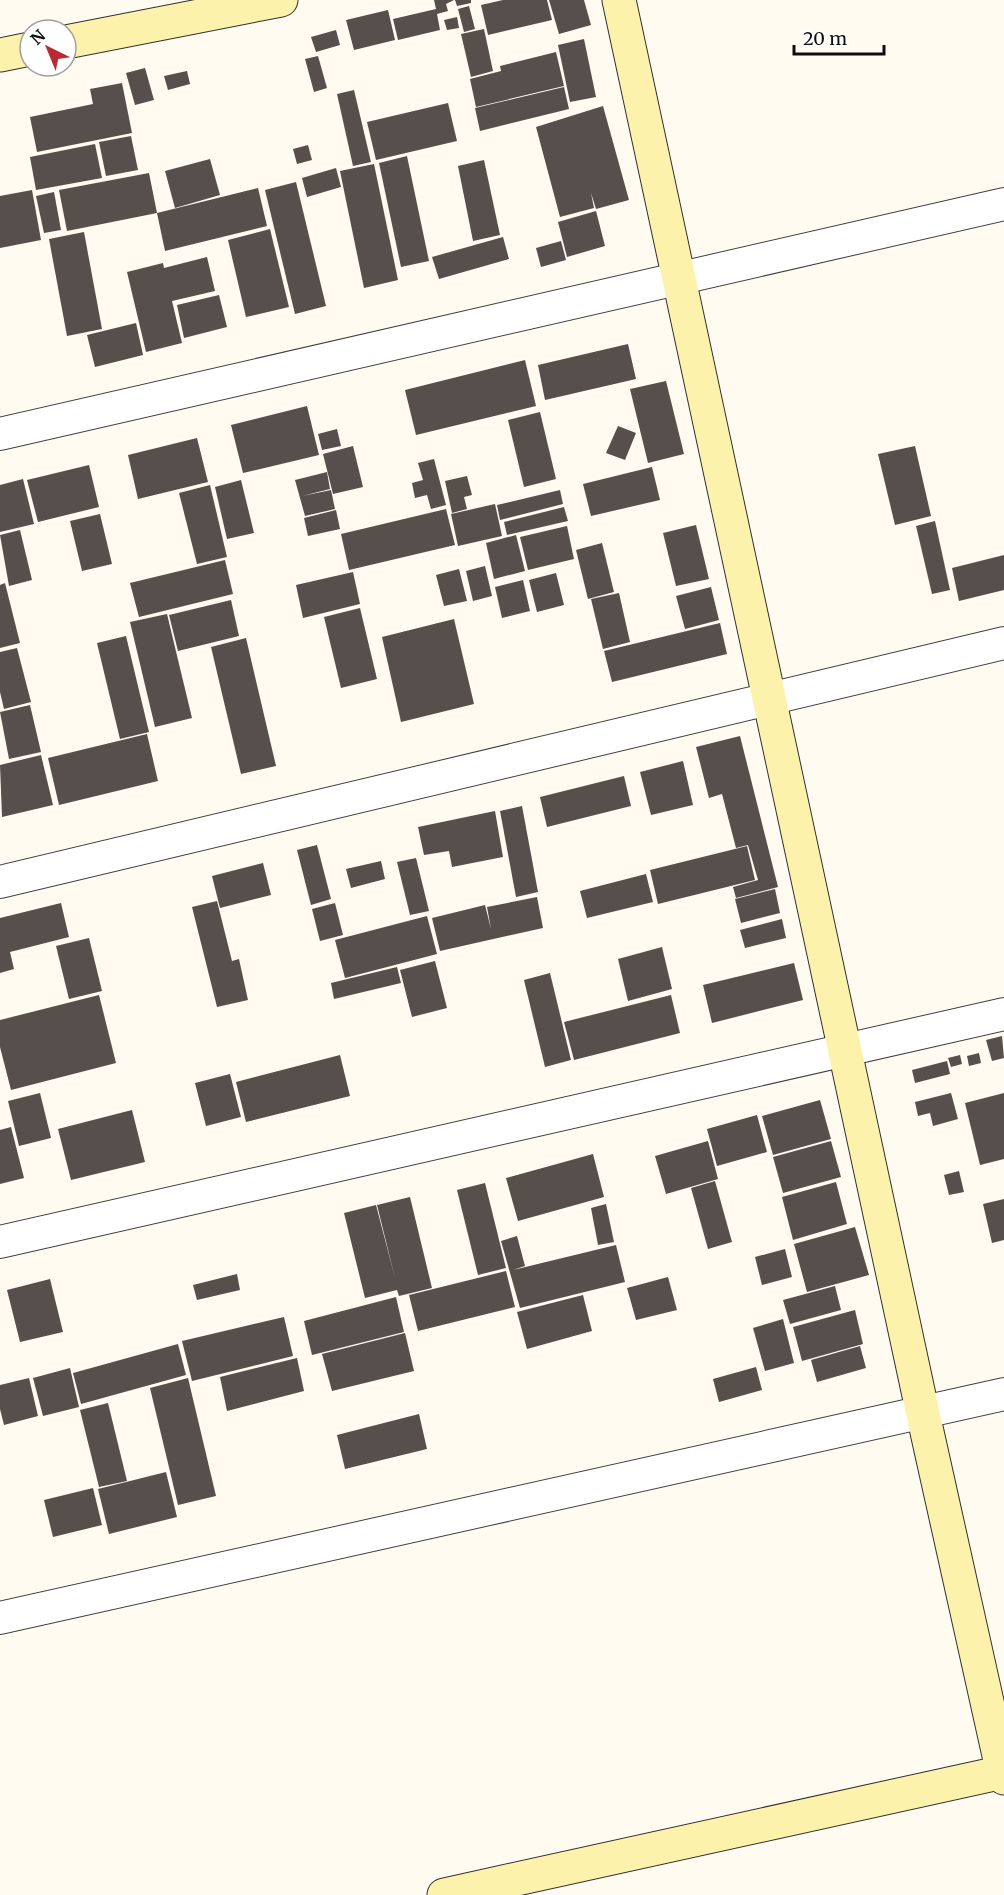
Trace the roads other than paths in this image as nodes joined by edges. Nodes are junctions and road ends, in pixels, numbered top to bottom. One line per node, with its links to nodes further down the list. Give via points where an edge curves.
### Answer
1 (281, 0): 3 (street)
2 (619, 0): 7 (street)
3 (78, 40)
4 (18, 51): 5 (street)
5 (0, 55)
6 (1004, 204): 7 (street)
7 (681, 279): 8 (street); 10 (street)
8 (0, 434)
9 (1004, 642): 10 (street)
10 (767, 697): 11 (street); 13 (street)
11 (0, 882)
12 (1004, 1014): 13 (street)
13 (845, 1052): 14 (street); 16 (street)
14 (0, 1242)
15 (1004, 1394): 16 (street)
16 (923, 1414): 17 (street); 18 (street)
17 (0, 1618)
18 (1004, 1774): 19 (street)
19 (444, 1895)

